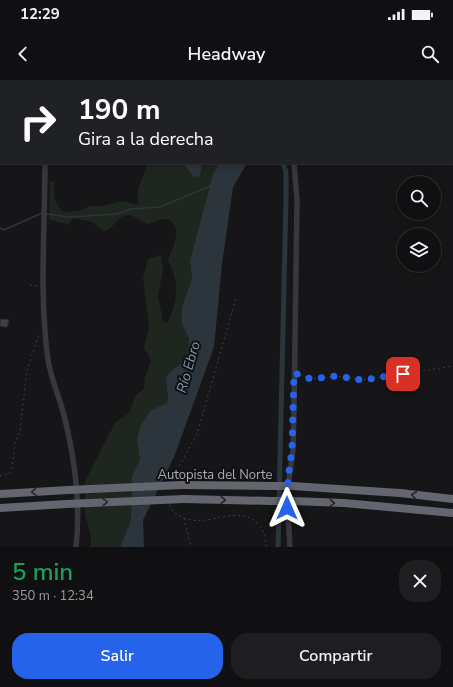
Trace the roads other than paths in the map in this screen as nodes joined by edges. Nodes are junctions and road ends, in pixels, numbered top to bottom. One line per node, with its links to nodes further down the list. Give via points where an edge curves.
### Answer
1 (45, 164): 7 (street, via 45,328 50,370 63,414 77,483 79,511)
2 (294, 164): 8 (street, via 297,200 294,373 292,450 287,494)
3 (0, 494): 4 (highway, Autopista del Norte, one-way to 3, bridge, via 292,486 182,485)
4 (453, 499)
5 (0, 508): 6 (highway, Autopista del Norte, one-way to 6, bridge, via 184,499 352,504)
6 (453, 513)
7 (76, 547)
8 (290, 547)

